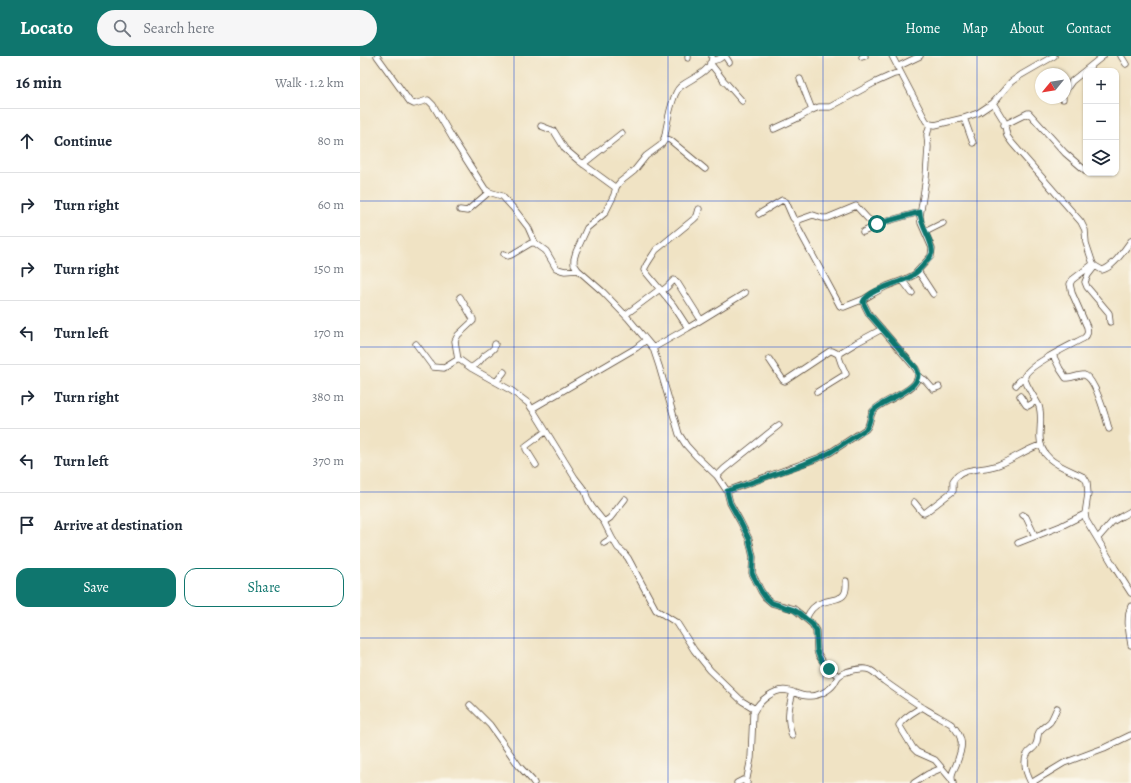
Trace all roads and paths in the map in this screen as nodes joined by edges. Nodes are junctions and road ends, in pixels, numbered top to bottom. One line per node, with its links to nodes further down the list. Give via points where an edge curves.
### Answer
1 (377, 56): 30 (street, via 410,102 414,104 428,100 433,105)
2 (724, 56): 8 (street); 9 (street)
3 (892, 56): 11 (street)
4 (920, 56): 11 (street)
5 (1054, 56): 16 (street, via 1011,82)
6 (1103, 56): 14 (street)
7 (1121, 56): 10 (street)
8 (711, 60): 15 (street, via 724,81); 24 (street, via 700,74 676,92)
9 (729, 62)
10 (1126, 64)
11 (897, 67): 12 (street)
12 (900, 73): 17 (street, via 874,83 830,107); 19 (street)
13 (800, 80): 17 (street)
14 (1071, 82)
15 (742, 101)
16 (993, 102): 18 (street, via 978,113); 20 (street)
17 (812, 110): 22 (street)
18 (964, 118): 19 (street); 25 (street)
19 (930, 124): 33 (street, via 927,135 926,178)
20 (1004, 125): 27 (street, via 1028,110); 43 (street, via 1012,143 1081,222)
21 (541, 126): 26 (street, via 554,131 565,149)
22 (774, 129)
23 (622, 133): 26 (street)
24 (664, 138): 28 (street, via 670,140); 29 (street, via 661,145 646,156)
25 (973, 143)
26 (583, 164): 29 (street)
27 (1083, 168)
28 (705, 169)
29 (616, 188): 44 (street, via 605,213 587,228 580,242 574,259)
30 (489, 192): 32 (street, via 467,211); 41 (street, via 502,196 514,209 528,227)
31 (699, 209): 47 (street, via 694,219 659,247 645,267 644,270)
32 (460, 210)
33 (920, 212): 36 (street); 39 (street)
34 (759, 214): 35 (street, via 782,200 786,202)
35 (796, 221): 36 (street, via 813,214 827,218 856,206 873,222); 52 (street, via 840,306 844,307)
36 (880, 223): 38 (street)
37 (943, 223): 39 (street)
38 (863, 232)
39 (925, 232): 45 (street, via 932,253)
40 (1131, 241): 43 (street, via 1106,270)
41 (535, 243): 42 (street, via 511,256); 44 (street, via 546,251 556,268 565,271)
42 (504, 254)
43 (1094, 265): 55 (street, via 1085,282 1109,313); 63 (street, via 1070,284 1087,327 1087,335)
44 (578, 270): 53 (street)
45 (918, 271): 46 (street); 50 (street)
46 (903, 280): 49 (street); 52 (street)
47 (661, 290): 53 (street); 54 (street, via 674,280 677,282); 56 (street)
48 (745, 293): 54 (street)
49 (912, 293)
50 (933, 294)
51 (460, 297): 65 (street, via 473,321 455,341)
52 (864, 299): 57 (street, via 869,314)
53 (625, 315): 58 (street)
54 (701, 320): 56 (street)
55 (1110, 322)
56 (688, 328): 61 (street)
57 (882, 329): 62 (street); 68 (street, via 916,368)
58 (646, 340): 61 (street); 76 (street)
59 (416, 344): 65 (street, via 433,367 444,368)
60 (495, 344): 66 (street, via 492,351)
61 (652, 348): 82 (street, via 679,434 686,445)
62 (838, 354): 64 (street, via 830,351 784,381); 73 (street, via 846,374)
63 (1053, 355): 69 (street, via 1028,372); 78 (street, via 1066,378 1083,375 1092,382)
64 (769, 359)
65 (458, 360): 66 (street)
66 (471, 368): 70 (street)
67 (504, 372): 70 (street)
68 (919, 377): 72 (street, via 933,389); 83 (street, via 912,386 872,412 870,424 866,429 831,452)
69 (1025, 379): 71 (street); 75 (street)
70 (496, 382): 76 (street, via 525,400)
71 (1016, 385)
72 (939, 387)
73 (817, 392)
74 (1020, 396): 75 (street, via 1028,406)
75 (1036, 400): 80 (street, via 1040,411)
76 (532, 409): 79 (street)
77 (779, 425): 82 (street)
78 (1109, 429)
79 (545, 432): 81 (street, via 526,446); 89 (street)
80 (1040, 444): 85 (street, via 998,465 959,474 953,481 953,491 924,513); 87 (street, via 1052,460 1086,480 1088,494)
81 (536, 465)
82 (717, 476): 83 (street)
83 (727, 491): 98 (street, via 730,503 749,539 753,557 752,573 765,597 772,603 789,607)
84 (625, 499): 89 (street)
85 (914, 502)
86 (1131, 511): 92 (street, via 1112,522)
87 (1085, 514): 90 (street); 92 (street, via 1087,523)
88 (1023, 515): 90 (street)
89 (604, 522): 91 (street)
90 (1035, 536): 94 (street)
91 (612, 538): 93 (street); 105 (street, via 628,558 656,610 677,623 710,670 742,701)
92 (1098, 538): 96 (street)
93 (604, 543)
94 (1018, 543)
95 (846, 581): 98 (street, via 847,588 840,599 820,603 808,613)
96 (1131, 593)
97 (1131, 606): 99 (street, via 1128,620)
98 (806, 619): 100 (street, via 816,631 817,650 821,660)
99 (1131, 645)
100 (838, 676): 101 (street, via 834,685 822,693 808,696); 103 (street, via 846,672 868,669)
101 (792, 692): 105 (street, via 784,690 772,694); 107 (street, via 789,705)
102 (470, 705): 110 (street, via 490,725)
103 (922, 707): 108 (street, via 899,725 917,752 935,760); 109 (street, via 951,724 961,737 961,750)
104 (1057, 708): 114 (street, via 1050,721 1038,733 1037,743 1026,756 1027,774)
105 (755, 709): 112 (street, via 752,719 752,758)
106 (1131, 735): 114 (street, via 1064,764)
107 (792, 736)
108 (942, 768): 109 (street); 113 (street)
109 (952, 781)
110 (534, 783)
111 (737, 783): 112 (street, via 743,780)
112 (747, 783)
113 (914, 783)
114 (1031, 783)

